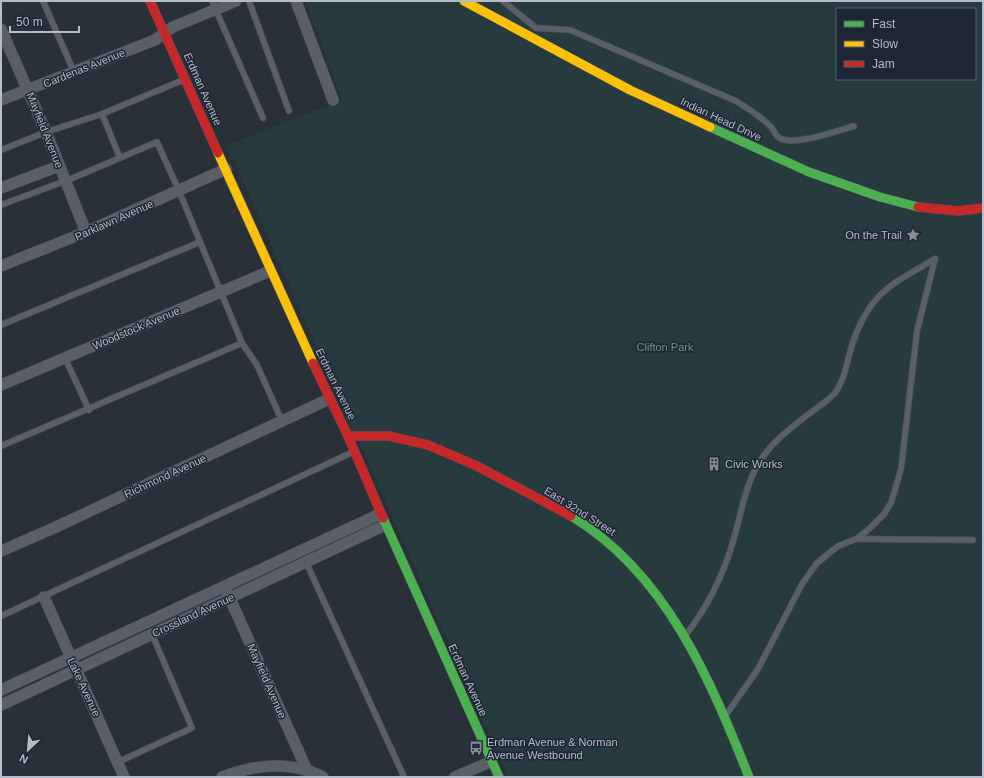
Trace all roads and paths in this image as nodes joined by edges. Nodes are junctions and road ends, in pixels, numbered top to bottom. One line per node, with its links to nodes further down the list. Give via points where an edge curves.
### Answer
1 (43, 1): 11 (lane)
2 (150, 1): 10 (street, Erdman Avenue)
3 (236, 1): 8 (street, Cardenas Avenue)
4 (249, 1): 16 (lane)
5 (296, 1): 15 (street)
6 (464, 1): 29 (street, Indian Head Drive, via 630,90 809,172 880,197 927,209 959,211)
7 (503, 1): 19 (lane, via 536,28 570,30 736,101 760,118 785,141)
8 (214, 5): 10 (street, Cardenas Avenue); 18 (lane)
9 (1, 29): 13 (street, Mayfield Avenue)
10 (164, 33): 11 (street, Cardenas Avenue, via 155,40); 12 (street, Erdman Avenue)
11 (74, 72): 13 (street, Cardenas Avenue)
12 (185, 79): 17 (lane); 24 (street, Erdman Avenue)
13 (29, 90): 14 (street, Cardenas Avenue); 20 (street, Mayfield Avenue)
14 (1, 100)
15 (333, 100)
16 (289, 111)
17 (102, 114): 20 (lane); 22 (lane)
18 (263, 118)
19 (854, 126)
20 (46, 132): 21 (lane); 23 (street, Mayfield Avenue)
21 (1, 150)
22 (120, 158): 25 (lane); 27 (lane, via 157,142)
23 (59, 166): 25 (street, Mayfield Avenue); 26 (street)
24 (226, 169): 27 (street, Parklawn Avenue); 33 (street, Erdman Avenue)
25 (66, 179): 28 (lane); 30 (street, Mayfield Avenue)
26 (1, 188)
27 (179, 191): 30 (street, Parklawn Avenue); 31 (lane)
28 (1, 204)
29 (983, 208)
30 (86, 232): 32 (street, Parklawn Avenue)
31 (200, 242): 34 (lane); 35 (lane)
32 (1, 266)
33 (270, 271): 34 (street, Woodstock Avenue); 39 (street, Erdman Avenue)
34 (221, 292): 36 (lane); 37 (street, Woodstock Avenue)
35 (1, 325)
36 (242, 343): 40 (lane); 41 (lane, via 257,365)
37 (64, 358): 38 (street, Woodstock Avenue); 40 (lane)
38 (1, 385)
39 (329, 399): 41 (street, Richmond Avenue); 42 (street, Erdman Avenue)
40 (89, 410): 43 (lane)
41 (282, 421): 49 (street, Richmond Avenue)
42 (348, 436): 44 (street, Erdman Avenue); 56 (street, East 32nd Street, via 401,438 416,442 469,462 561,510 613,546 639,570)
43 (1, 446)
44 (354, 452): 45 (street, Erdman Avenue); 52 (lane)
45 (380, 514): 46 (street, Erdman Avenue); 51 (street, Crossland Avenue)
46 (385, 524): 50 (street, Crossland Avenue); 62 (street, Erdman Avenue)
47 (856, 539): 48 (lane); 56 (lane, via 884,514 899,482 917,331 935,259 893,284 873,301 856,335 842,380 833,394 780,436 766,452 751,477 723,569 705,607); 61 (lane, via 829,552 811,571 758,669)
48 (973, 540)
49 (1, 551)
50 (306, 562): 53 (street, Crossland Avenue); 68 (lane)
51 (224, 586): 53 (street, Mayfield Avenue); 57 (street, Crossland Avenue)
52 (44, 596): 54 (lane); 57 (street, Lake Avenue)
53 (229, 598): 55 (street, Crossland Avenue); 64 (street, Mayfield Avenue)
54 (1, 616)
55 (152, 634): 58 (street, Crossland Avenue); 63 (lane, via 192,728)
56 (684, 638): 61 (street, East 32nd Street)
57 (70, 657): 58 (street, Lake Avenue); 59 (street, Crossland Avenue)
58 (76, 670): 60 (street, Crossland Avenue); 63 (street, Lake Avenue)
59 (1, 690)
60 (1, 705)
61 (725, 717): 71 (street, East 32nd Street)
62 (492, 761): 69 (street); 70 (street, Erdman Avenue)
63 (118, 762): 65 (street, Lake Avenue)
64 (308, 773): 66 (street, via 263,766); 67 (street)
65 (124, 777)
66 (222, 777)
67 (323, 777)
68 (404, 777)
69 (455, 777)
70 (499, 777)
71 (749, 777)

